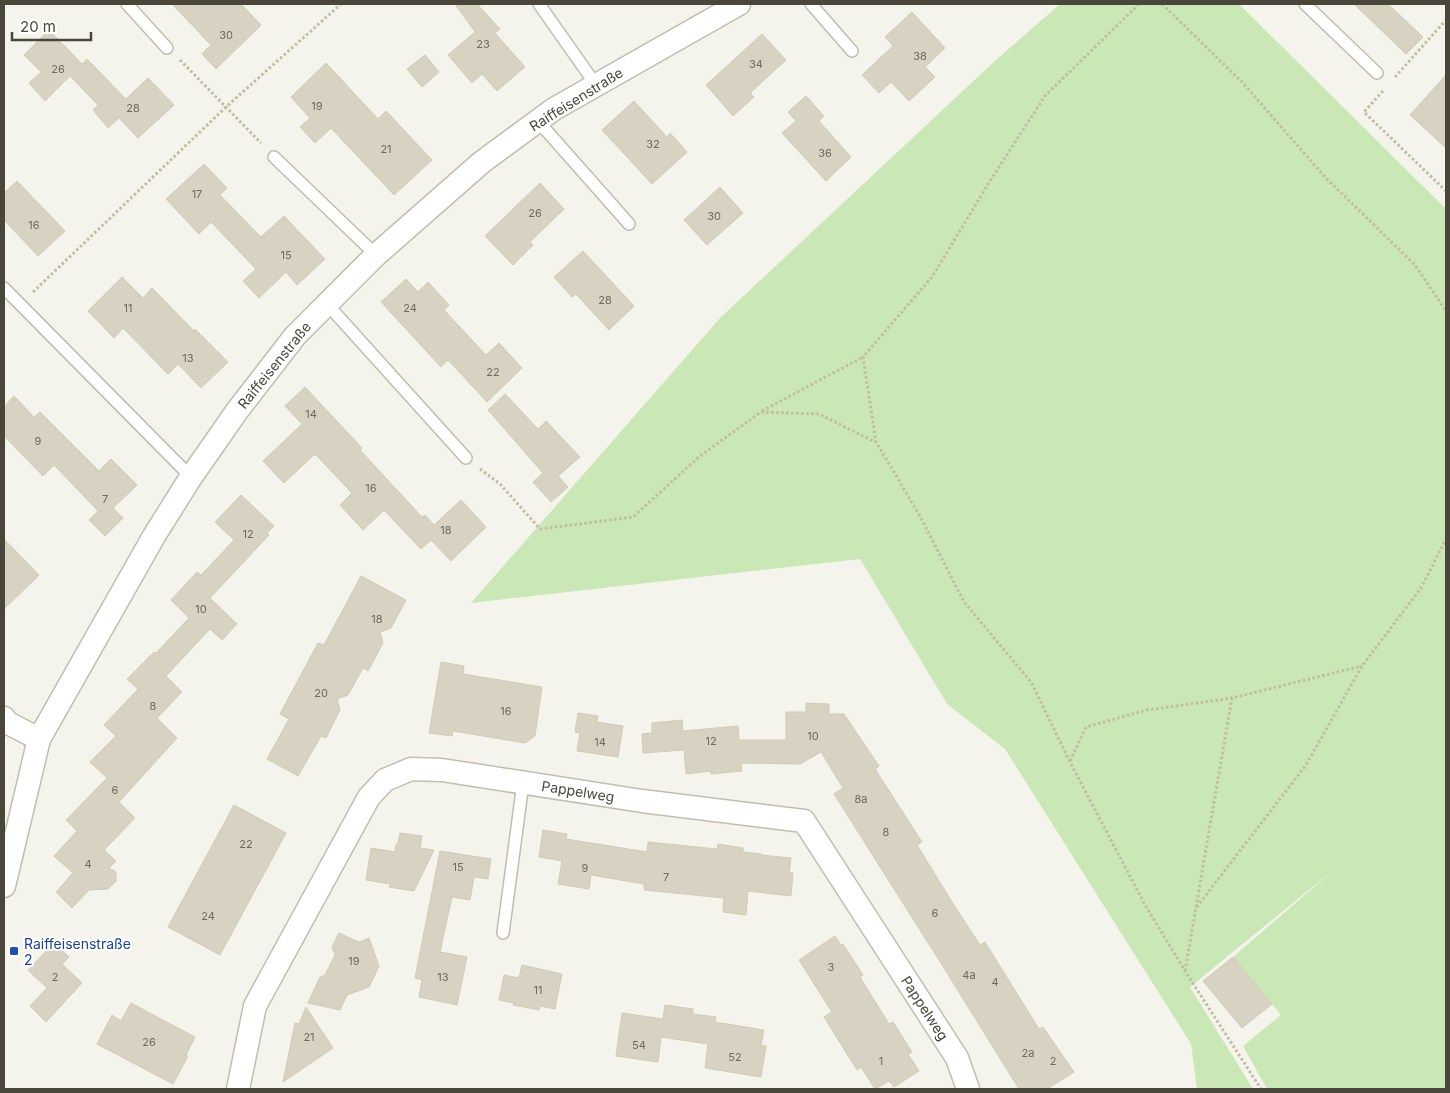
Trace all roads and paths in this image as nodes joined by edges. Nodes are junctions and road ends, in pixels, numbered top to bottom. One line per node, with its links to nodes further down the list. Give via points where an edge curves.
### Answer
1 (127, 4): 10 (lane)
2 (341, 4): 14 (path)
3 (539, 4): 13 (lane)
4 (739, 4): 13 (street, Raiffeisenstraße)
5 (811, 4): 11 (lane)
6 (1139, 4): 24 (path, via 1045,96 932,277)
7 (1162, 4): 23 (path, via 1242,82 1325,177 1415,266)
8 (1305, 4): 12 (lane)
9 (1446, 20): 17 (path, via 1364,112)
10 (167, 48): 14 (path)
11 (852, 52)
12 (1377, 73)
13 (596, 85): 15 (street, Raiffeisenstraße)
14 (226, 107): 16 (path); 21 (path)
15 (538, 121): 18 (lane); 19 (street, Raiffeisenstraße, via 482,162)
16 (274, 157): 19 (lane)
17 (1446, 191)
18 (629, 224)
19 (376, 255): 22 (street, Raiffeisenstraße)
20 (4, 288): 21 (lane)
21 (20, 304): 28 (lane)
22 (327, 304): 27 (lane); 28 (street, Raiffeisenstraße, via 295,336)
23 (1446, 311)
24 (863, 357): 25 (path); 26 (path)
25 (762, 412): 26 (path, via 819,414); 27 (path, via 700,456 633,516 540,529 500,484)
26 (876, 442): 34 (path, via 921,518 964,602 1031,682)
27 (466, 458)
28 (191, 477): 33 (street, Raiffeisenstraße, via 154,536)
29 (1446, 539): 30 (path, via 1421,588)
30 (1362, 666): 31 (path); 37 (path, via 1306,765)
31 (1232, 698): 34 (path, via 1147,710 1086,727); 37 (path)
32 (4, 718): 33 (street)
33 (40, 739): 36 (street, Raiffeisenstraße)
34 (1070, 762): 39 (path, via 1144,903)
35 (523, 783): 38 (lane); 40 (street, Pappelweg, via 411,768 386,780 369,798 255,1006); 41 (street, Pappelweg, via 804,822 957,1058)
36 (4, 886)
37 (1196, 908): 39 (path)
38 (503, 934)
39 (1185, 971): 42 (path)
40 (238, 1089)
41 (968, 1089)
42 (1261, 1089)

